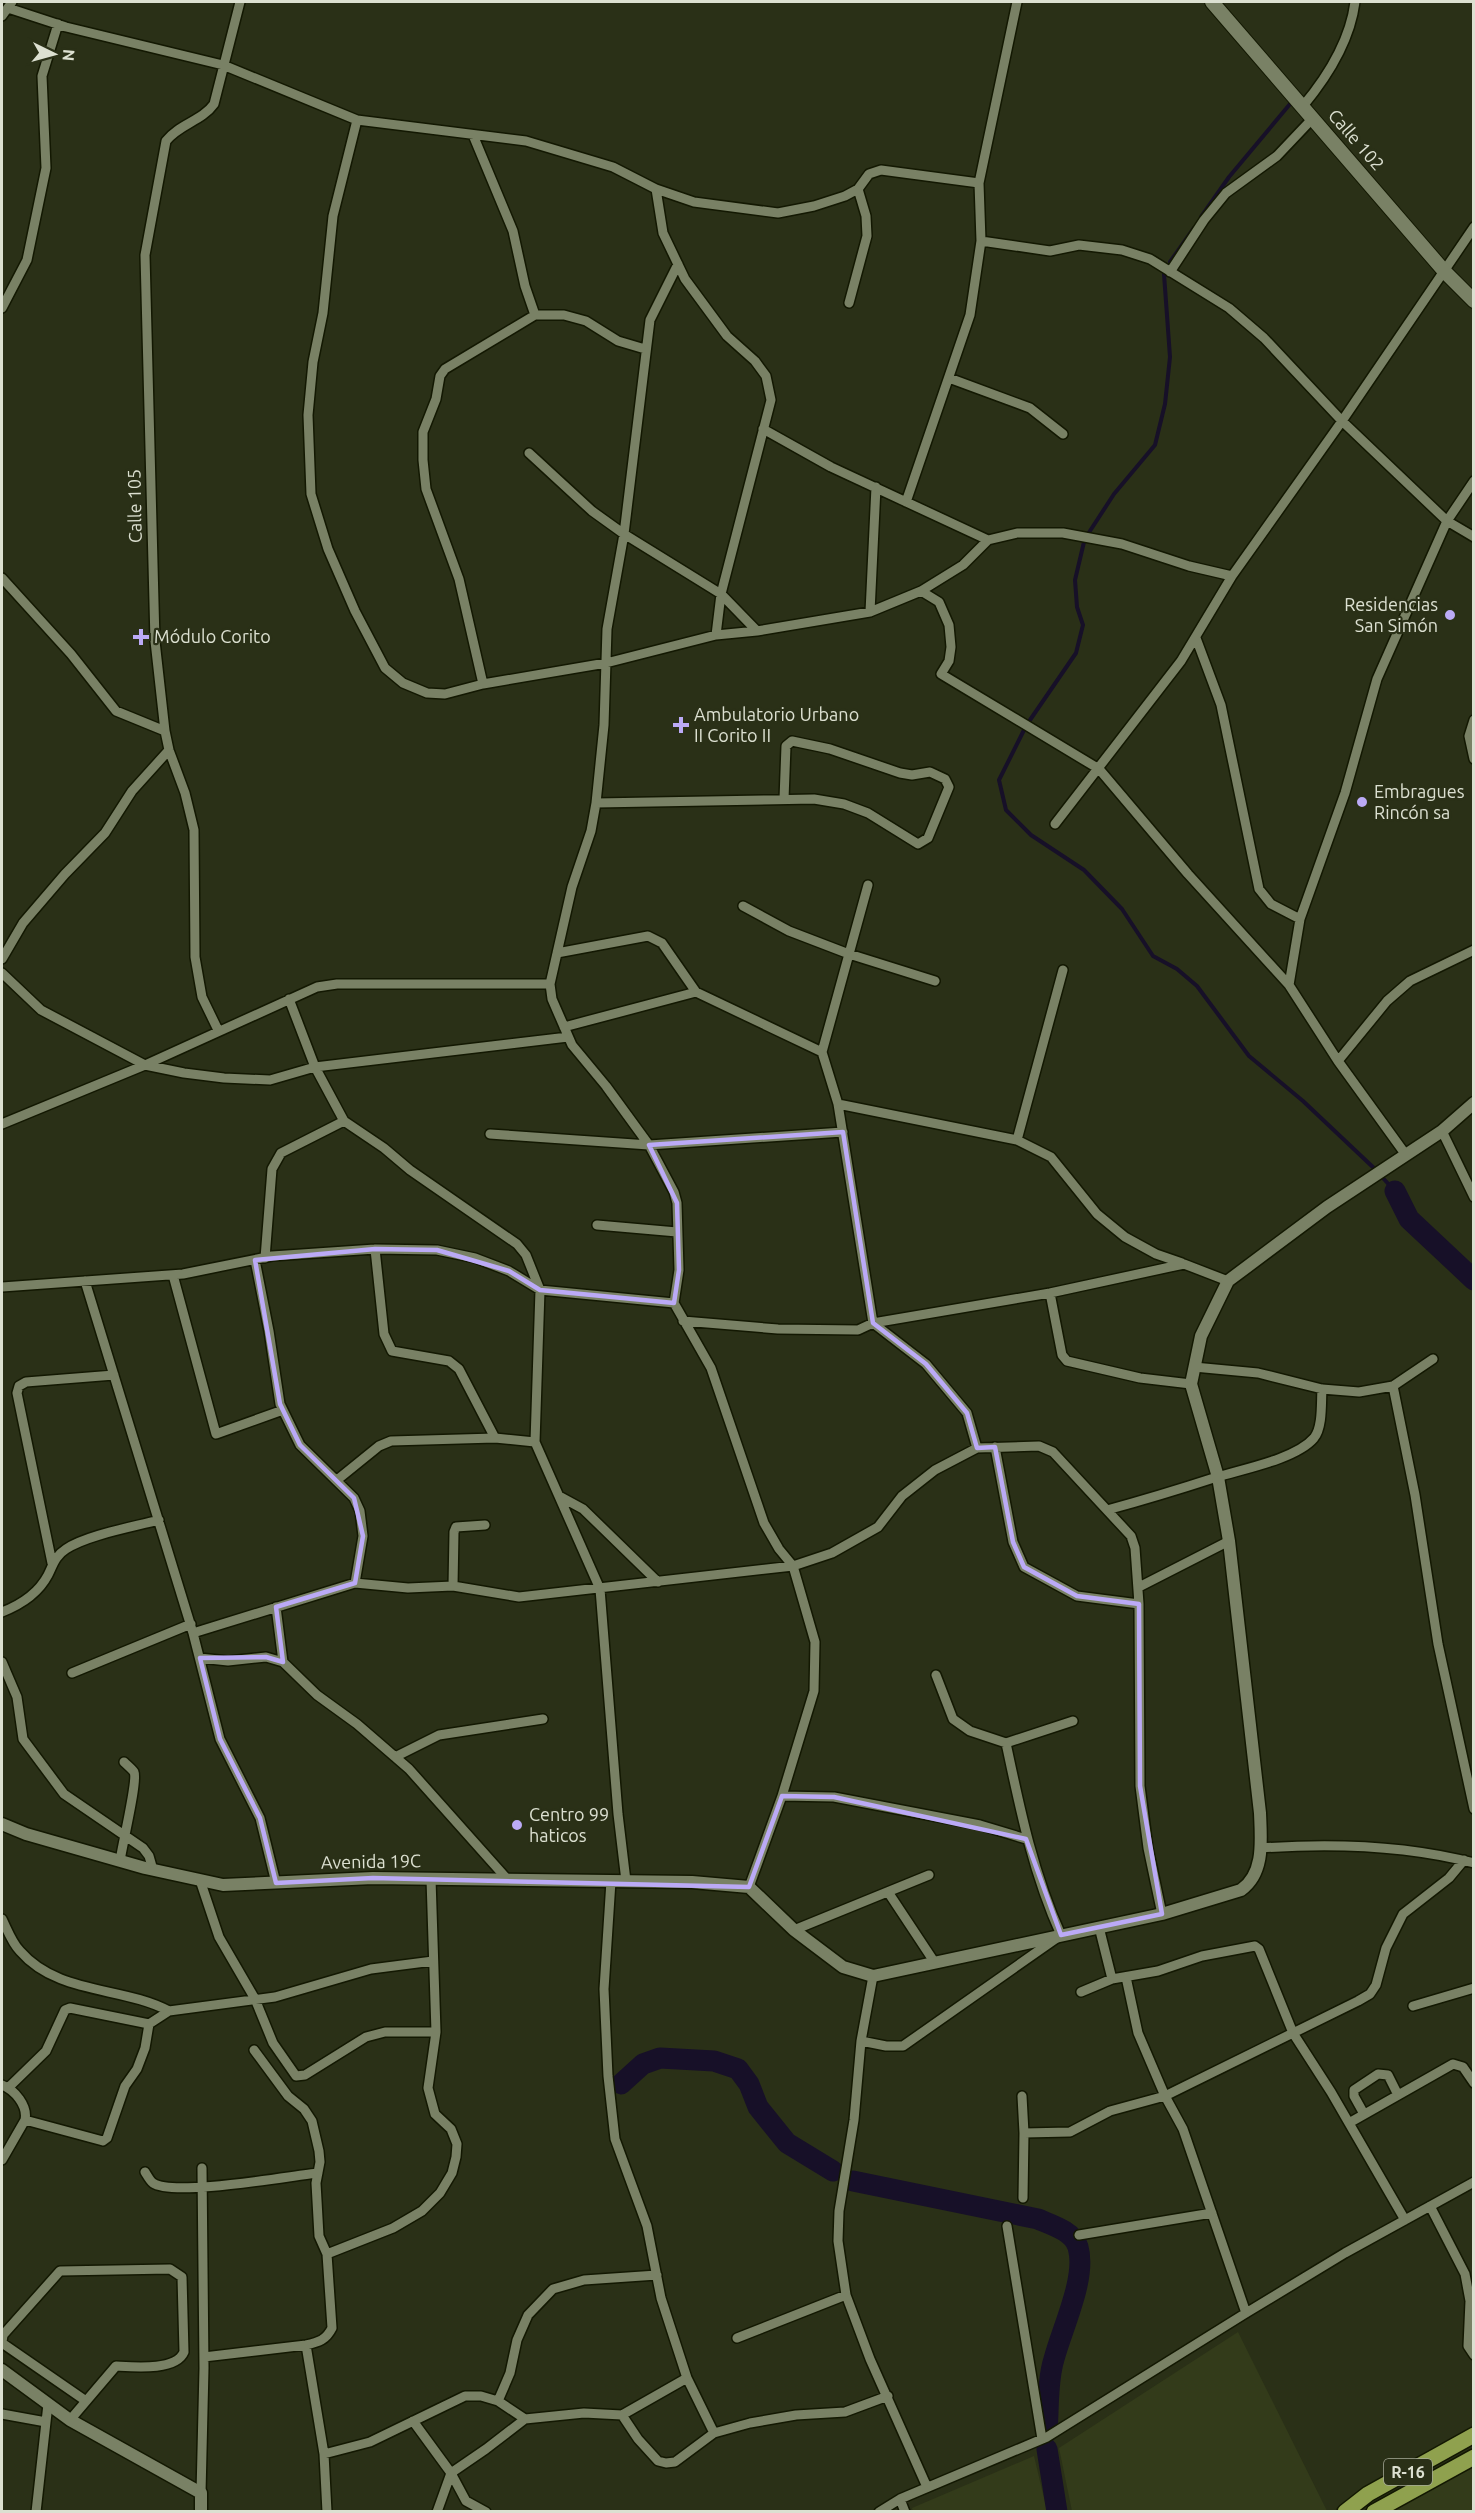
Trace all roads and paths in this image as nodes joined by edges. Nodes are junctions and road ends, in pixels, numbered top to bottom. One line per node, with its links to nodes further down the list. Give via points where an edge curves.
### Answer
1 (240, 2): 7 (street, Calle 105)
2 (1017, 2): 12 (street)
3 (1212, 2): 8 (main road, Calle 102)
4 (1355, 2): 8 (street, via 1344,42 1323,83)
5 (7, 8): 6 (street)
6 (58, 24): 7 (street); 22 (street, via 42,76 46,168 27,260)
7 (223, 65): 10 (street); 48 (street, Calle 105, via 214,104 166,141 145,255 155,642)
8 (1303, 106): 9 (main road, Calle 102)
9 (1313, 118): 18 (street, via 1277,156 1226,193); 19 (main road, Calle 102)
10 (357, 120): 11 (street); 46 (street, via 333,216 323,313 313,362 308,415 311,494 350,601 385,668 403,683 426,693 445,694)
11 (473, 135): 13 (street, via 526,141 580,156 613,167); 23 (street, via 513,231)
12 (979, 183): 14 (street, via 881,170 869,174); 16 (street)
13 (656, 189): 14 (street, via 694,202 778,213 814,206); 17 (street, via 663,233)
14 (858, 189): 21 (street, via 867,236)
15 (1473, 227): 19 (street)
16 (981, 241): 18 (street, via 1050,251 1079,246 1122,250 1150,259); 25 (street, via 970,315)
17 (678, 264): 24 (street, via 650,320); 27 (street, via 728,336 766,376 771,400)
18 (1170, 272): 26 (street, via 1229,309 1264,338)
19 (1445, 272): 20 (main road, Calle 102); 26 (street)
20 (1473, 301)
21 (849, 303)
22 (2, 308)
23 (535, 315): 24 (street, via 564,315 586,321 618,341); 46 (street, via 445,369 423,432 426,489 459,579)
24 (645, 349): 34 (street)
25 (949, 378): 28 (street, via 1030,408); 32 (street)
26 (1342, 421): 33 (street); 37 (street)
27 (763, 429): 31 (street); 40 (street)
28 (1063, 434)
29 (529, 453): 34 (street, via 591,511)
30 (1473, 482): 33 (street)
31 (876, 487): 32 (street); 41 (street)
32 (906, 502): 36 (street)
33 (1447, 521): 35 (street); 57 (street, via 1377,678 1346,794)
34 (624, 534): 40 (street); 45 (street, via 607,629)
35 (1473, 537)
36 (988, 540): 37 (street, via 1017,533 1063,533 1122,544); 39 (street, via 963,565)
37 (1232, 576): 44 (street)
38 (2, 578): 48 (street, via 116,711)
39 (921, 591): 41 (street); 51 (street, via 939,602 948,625 951,647 941,674)
40 (722, 594): 42 (street); 43 (street)
41 (870, 612): 42 (street)
42 (757, 631): 43 (street)
43 (716, 635): 45 (street)
44 (1196, 638): 51 (street); 57 (street, via 1221,705 1259,889 1271,904)
45 (606, 663): 46 (street); 53 (street)
46 (483, 684)
47 (1473, 720): 50 (street, via 1469,736)
48 (165, 731): 49 (street, Calle 105)
49 (169, 750): 61 (street, via 132,791 105,832 23,923); 70 (street, Calle 105, via 194,831 195,957 202,998)
50 (1473, 759)
51 (1099, 769): 54 (street); 66 (street)
52 (784, 799): 52 (street, via 786,746 792,741 830,749 906,775 930,772 945,779 949,787 928,838 918,844 850,806 814,799); 53 (street)
53 (596, 803): 59 (street)
54 (1055, 824)
55 (868, 885): 60 (street)
56 (743, 906): 60 (street, via 789,931)
57 (1299, 919): 66 (street)
58 (1473, 950): 73 (street, via 1410,981 1387,1000)
59 (557, 953): 65 (street); 67 (street, via 648,936 662,943)
60 (849, 954): 64 (street); 72 (street)
61 (2, 959)
62 (1064, 970): 83 (street)
63 (2, 973): 74 (street, via 41,1010)
64 (935, 981)
65 (550, 984): 68 (street, via 337,984 317,987); 69 (street)
66 (1289, 985): 73 (street)
67 (696, 992): 69 (street); 72 (street)
68 (289, 999): 70 (street); 75 (street)
69 (564, 1027): 71 (street)
70 (218, 1030): 74 (street)
71 (568, 1037): 75 (street); 84 (street)
72 (822, 1052): 76 (street)
73 (1338, 1061): 85 (street)
74 (145, 1065): 75 (street, via 184,1073 270,1080); 79 (street)
75 (315, 1066): 78 (street)
76 (838, 1104): 81 (street); 83 (street)
77 (1473, 1104): 80 (street)
78 (344, 1121): 90 (street, via 281,1153 272,1169); 97 (street, via 517,1244 526,1254)
79 (2, 1124)
80 (1442, 1131): 85 (street); 86 (street)
81 (843, 1132): 84 (street); 101 (street)
82 (490, 1134): 84 (street)
83 (1017, 1140): 92 (street, via 1051,1156 1097,1214 1125,1237)
84 (649, 1145): 88 (street, via 674,1192)
85 (1406, 1155): 95 (street, via 1327,1207)
86 (1473, 1197)
87 (597, 1225): 88 (street)
88 (677, 1232): 99 (street, via 680,1270)
89 (375, 1249): 90 (street); 97 (street, via 437,1250 475,1258 509,1271); 109 (street, via 384,1334 392,1351 449,1361 459,1369)
90 (266, 1258): 91 (street)
91 (255, 1260): 93 (street); 108 (street)
92 (1184, 1264): 95 (street); 98 (street)
93 (173, 1275): 94 (street); 108 (street, via 216,1434)
94 (85, 1281): 96 (street); 104 (street)
95 (1228, 1281): 103 (street, via 1201,1336)
96 (2, 1287)
97 (540, 1290): 99 (street); 110 (street)
98 (1050, 1293): 101 (street); 105 (street, via 1062,1355 1067,1361 1140,1378)
99 (674, 1303): 100 (street)
100 (683, 1321): 101 (street, via 778,1329 858,1330); 121 (street, via 711,1368 764,1523)
101 (873, 1323): 112 (street, via 926,1364 967,1413)
102 (1433, 1359): 106 (street)
103 (1194, 1367): 105 (street); 107 (street, via 1258,1373)
104 (114, 1376): 117 (street); 120 (street, via 26,1382 16,1393)
105 (1191, 1384): 113 (street)
106 (1393, 1386): 107 (street, via 1359,1392); 142 (street, via 1415,1494 1438,1644)
107 (1322, 1389): 113 (street, via 1314,1438 1268,1463)
108 (283, 1410): 114 (street, via 300,1445)
109 (495, 1438): 110 (street); 114 (street, via 391,1441)
110 (535, 1442): 115 (street)
111 (995, 1447): 112 (street); 116 (street, via 1039,1446 1053,1452); 127 (street, via 1013,1542 1024,1567 1077,1596)
112 (976, 1448): 121 (street, via 935,1470 902,1496 878,1527 832,1553)
113 (1218, 1477): 116 (street); 119 (street)
114 (337, 1480): 123 (street, via 360,1511 363,1536)
115 (559, 1496): 122 (street, via 583,1509); 126 (street)
116 (1107, 1510): 125 (street, via 1131,1536)
117 (159, 1520): 120 (street, via 78,1543); 130 (street)
118 (485, 1525): 124 (street, via 456,1527)
119 (1228, 1541): 125 (street); 146 (street)
120 (52, 1563): 129 (street, via 30,1597)
121 (793, 1566): 122 (street); 141 (street, via 815,1642 814,1690)
122 (658, 1582): 126 (street)
123 (355, 1583): 124 (street, via 408,1588); 128 (street)
124 (453, 1586): 126 (street, via 519,1597)
125 (1139, 1587): 127 (street)
126 (600, 1589): 155 (street)
127 (1139, 1604): 159 (street, via 1140,1786)
128 (276, 1607): 130 (street); 133 (street)
129 (2, 1612)
130 (192, 1628): 131 (street); 134 (street)
131 (200, 1658): 133 (street, via 266,1658); 156 (street, via 220,1739 260,1818)
132 (2, 1662): 144 (street, via 17,1696 23,1739 64,1794)
133 (283, 1662): 139 (street, via 317,1695)
134 (72, 1673)
135 (936, 1675): 138 (street, via 953,1719 970,1731)
136 (543, 1719): 139 (street, via 439,1735)
137 (1073, 1721): 138 (street)
138 (1006, 1743): 145 (street)
139 (395, 1756): 153 (street)
140 (124, 1762): 144 (street, via 134,1773 136,1783)
141 (782, 1796): 145 (street, via 834,1797 980,1825); 157 (street)
142 (1473, 1809)
143 (2, 1824): 147 (street, Avenida 19C)
144 (123, 1834): 147 (street); 149 (street, via 143,1848)
145 (1026, 1839): 163 (street)
146 (1262, 1848): 148 (street, via 1314,1844 1370,1846); 159 (street, via 1256,1872 1240,1890)
147 (120, 1861): 149 (street, Avenida 19C)
148 (1469, 1861): 176 (street, via 1403,1914 1370,1994)
149 (153, 1870): 152 (street, Avenida 19C)
150 (929, 1875): 158 (street)
151 (431, 1879): 153 (street, Avenida 19C); 156 (street, Avenida 19C); 164 (street)
152 (200, 1880): 156 (street, Avenida 19C, via 223,1885); 171 (street, via 219,1937)
153 (508, 1880): 154 (street, Avenida 19C)
154 (610, 1881): 155 (street, Avenida 19C); 202 (street, via 604,1989 615,2139 647,2226)
155 (626, 1881): 157 (street, Avenida 19C)
156 (276, 1883)
157 (749, 1887): 162 (street)
158 (888, 1892): 162 (street); 165 (street)
159 (1162, 1914): 161 (street)
160 (2, 1919): 173 (street, via 19,1950 40,1969 73,1983 154,2003)
161 (1099, 1927): 163 (street); 168 (street)
162 (794, 1930): 166 (street, via 843,1967)
163 (1061, 1935): 165 (street); 177 (street, via 903,2046)
164 (434, 1961): 171 (street, via 371,1969 275,1997); 175 (street)
165 (935, 1963): 166 (street)
166 (873, 1976): 177 (street)
167 (1126, 1977): 168 (street); 176 (street, via 1255,1946); 183 (street, via 1138,2033)
168 (1112, 1979): 170 (street)
169 (1473, 1988): 172 (street)
170 (1081, 1992)
171 (255, 1999): 173 (street); 175 (street, via 273,2043 296,2076 305,2075 366,2037 386,2032)
172 (1413, 2006)
173 (169, 2011): 174 (street)
174 (149, 2024): 180 (street, via 69,2008 46,2051); 185 (street, via 145,2048 125,2086 107,2138 103,2141)
175 (436, 2032): 201 (street, via 428,2088 435,2114 450,2129 457,2144 452,2173 422,2211 393,2228)
176 (1293, 2033): 183 (street); 186 (street)
177 (861, 2041): 203 (street, via 854,2120 839,2211 838,2241)
178 (254, 2050): 192 (street, via 288,2096 309,2114 320,2151)
179 (1473, 2083): 181 (street, via 1463,2067 1453,2064)
180 (5, 2087): 185 (street, via 25,2107)
181 (1398, 2095): 184 (street); 184 (street, via 1388,2076 1378,2074 1354,2090)
182 (1022, 2096): 187 (street)
183 (1165, 2096): 187 (street, via 1110,2111 1070,2132); 197 (street, via 1183,2129)
184 (1364, 2114): 186 (street)
185 (25, 2120): 188 (street)
186 (1349, 2123): 198 (street)
187 (1023, 2133): 195 (street)
188 (4, 2149): 189 (street)
189 (2, 2160)
190 (202, 2168): 194 (street)
191 (145, 2172): 194 (street, via 152,2183 162,2186)
192 (318, 2173): 194 (street); 201 (street, via 319,2236)
193 (1473, 2182): 196 (street)
194 (202, 2188): 209 (street)
195 (1023, 2198)
196 (1430, 2206): 198 (street); 208 (street, via 1465,2274 1470,2301 1468,2346)
197 (1212, 2213): 200 (street); 204 (street)
198 (1405, 2220): 204 (street)
199 (1007, 2226): 224 (street)
200 (1079, 2235)
201 (327, 2254): 207 (street, via 332,2328 321,2341)
202 (657, 2276): 211 (street); 214 (street, via 584,2280 553,2289 528,2315)
203 (846, 2295): 205 (street); 212 (street)
204 (1246, 2313): 224 (street)
205 (737, 2338)
206 (2, 2342): 213 (street); 213 (street, via 3,2335 60,2271 178,2272 183,2277 181,2359 142,2368 116,2366)
207 (306, 2345): 209 (street); 225 (street)
208 (1473, 2355)
209 (204, 2357): 229 (street)
210 (3, 2372): 215 (street)
211 (687, 2378): 217 (street); 222 (street)
212 (888, 2397): 222 (street, via 845,2412 796,2415); 228 (street)
213 (86, 2401): 219 (street)
214 (498, 2401): 218 (street); 220 (street, via 465,2397)
215 (48, 2404): 219 (street); 221 (street)
216 (2, 2414): 221 (street)
217 (622, 2415): 218 (street, via 584,2413); 222 (street, via 658,2462 675,2462)
218 (525, 2419): 227 (street)
219 (70, 2420): 229 (street)
220 (413, 2421): 225 (street, via 370,2442); 227 (street)
221 (46, 2422): 231 (street)
222 (714, 2433)
223 (1473, 2435): 238 (main road, R-16)
224 (1042, 2439): 228 (street)
225 (324, 2454): 233 (street)
226 (1473, 2457): 239 (main road, R-16)
227 (451, 2473): 234 (street); 235 (street, via 466,2501)
228 (927, 2487): 230 (street)
229 (201, 2493): 232 (street)
230 (900, 2499): 236 (street); 237 (street)
231 (36, 2511)
232 (201, 2511)
233 (327, 2511)
234 (437, 2511)
235 (486, 2511)
236 (879, 2511)
237 (905, 2511)
238 (1345, 2511)
239 (1374, 2511)

